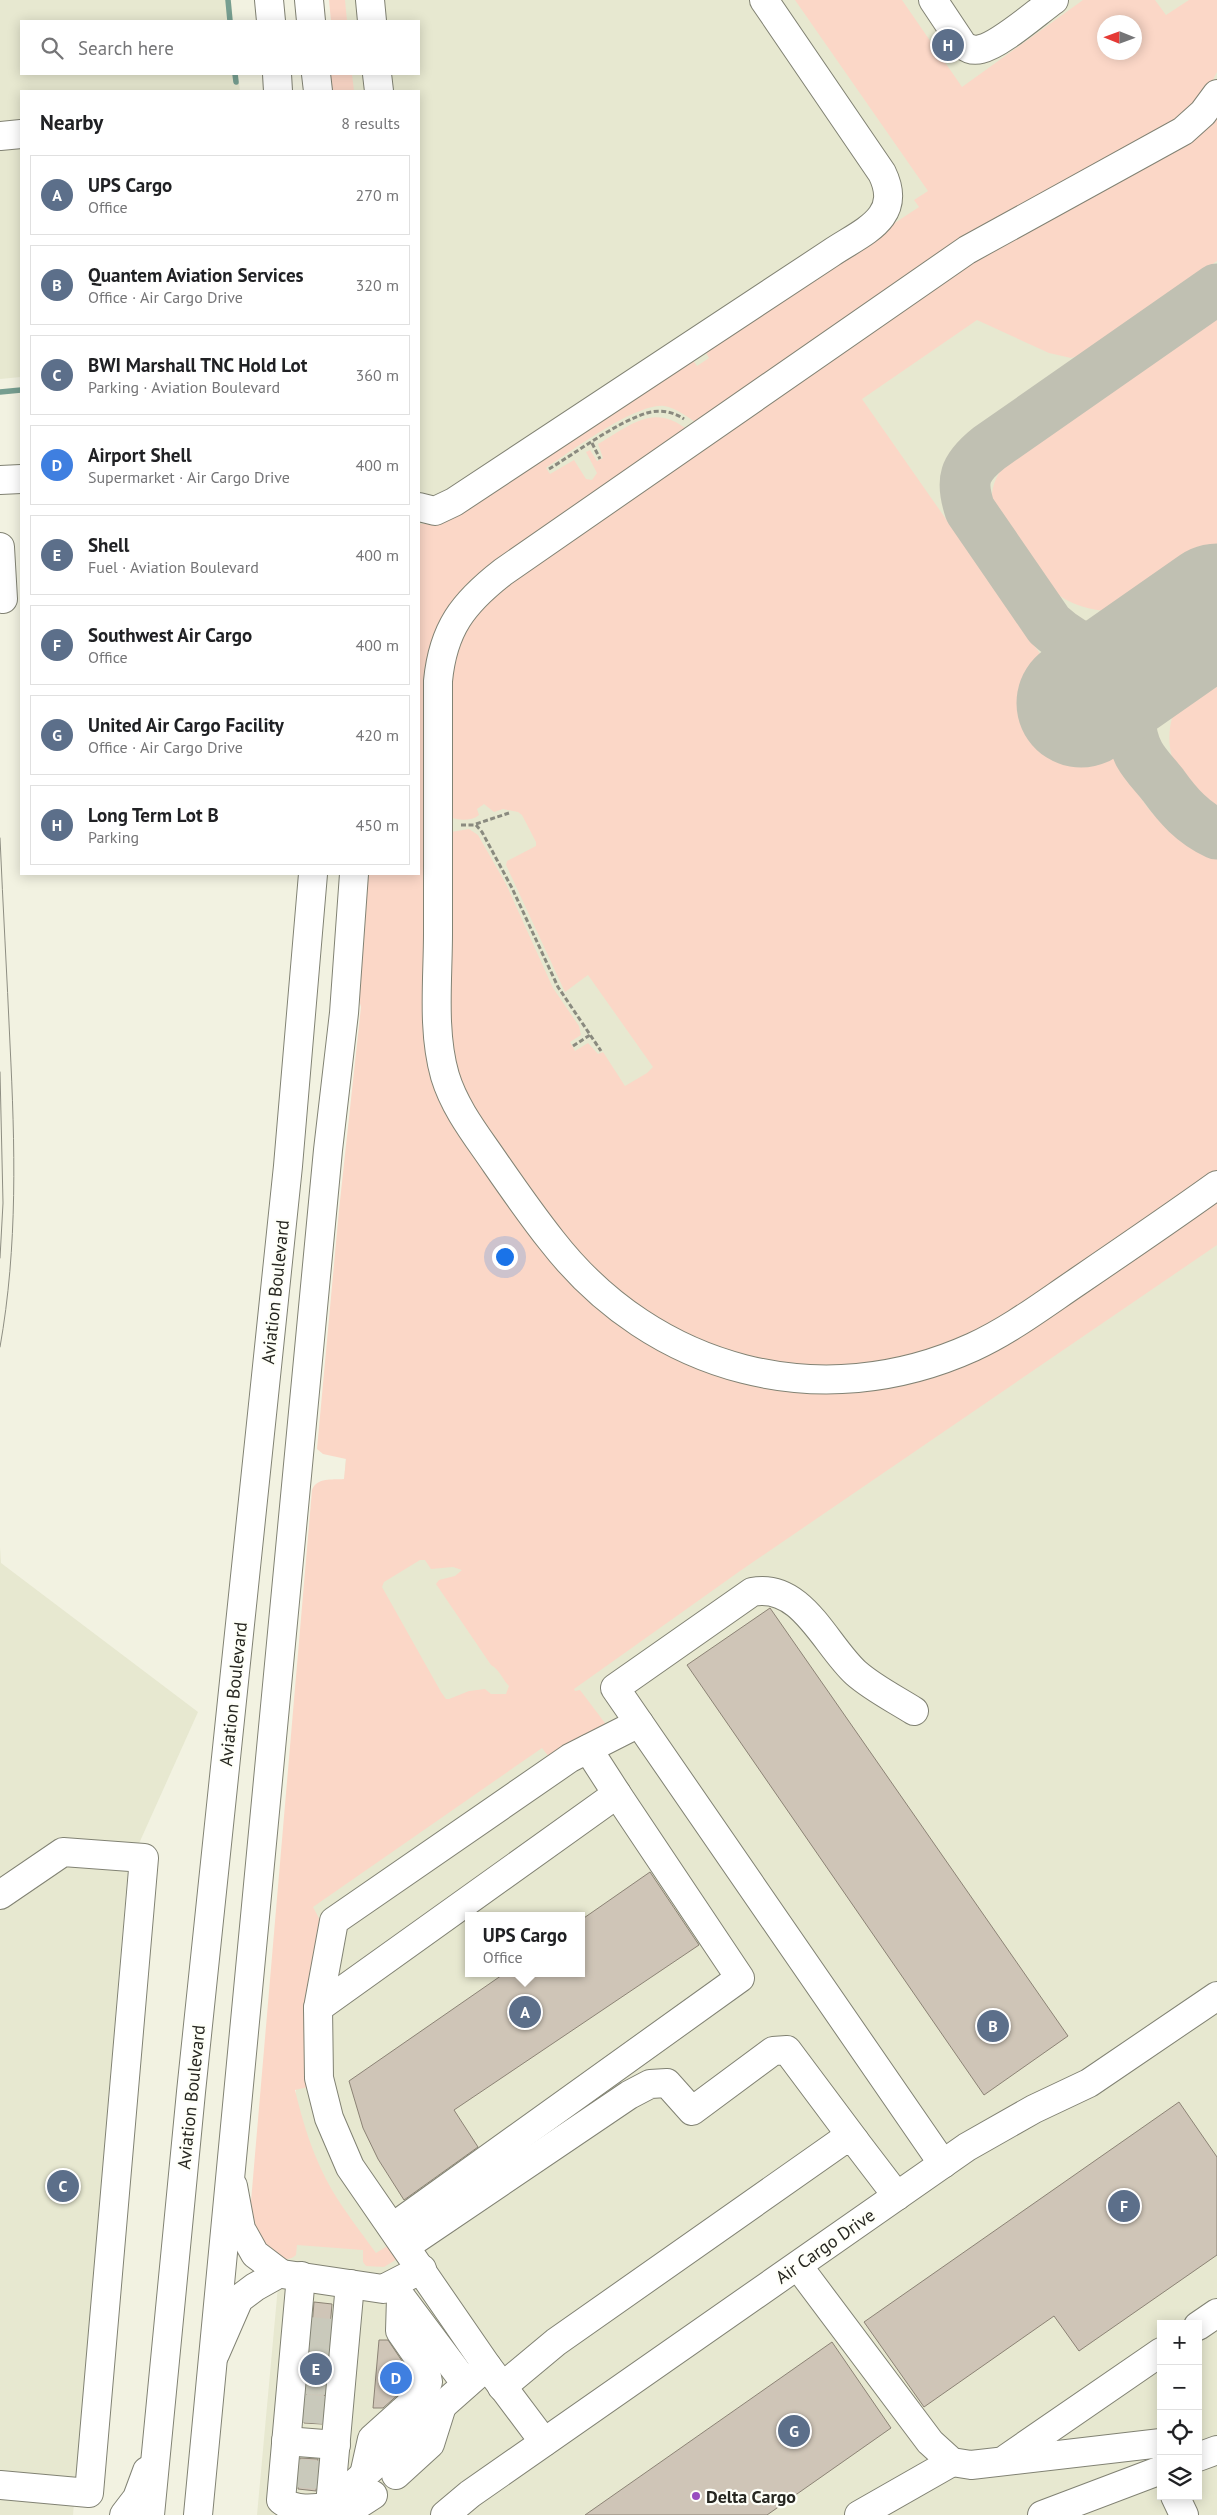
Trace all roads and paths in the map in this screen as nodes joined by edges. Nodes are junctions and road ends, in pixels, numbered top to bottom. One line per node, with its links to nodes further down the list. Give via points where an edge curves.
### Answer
1 (269, 0): 7 (main road)
2 (310, 0): 8 (main road)
3 (370, 0): 9 (main road)
4 (764, 0): 25 (main road, via 882,173 889,197 884,215 454,502 435,511)
5 (933, 0): 6 (main road, via 963,45 975,50 992,44)
6 (1054, 0)
7 (271, 20)
8 (312, 20)
9 (372, 20)
10 (276, 75): 13 (main road)
11 (316, 75): 14 (main road)
12 (377, 75): 15 (main road)
13 (278, 90)
14 (318, 90)
15 (379, 90)
16 (1217, 94): 19 (main road, via 1203,113 1183,131 967,250)
17 (20, 134): 18 (main road)
18 (0, 136)
19 (701, 435): 20 (path, via 682,417 657,412 640,416); 29 (main road, via 503,572 478,592 458,616 449,632 440,664)
20 (592, 443): 21 (path); 22 (path)
21 (600, 460)
22 (550, 470)
23 (20, 479): 24 (main road)
24 (0, 480)
25 (420, 507)
26 (0, 547): 27 (main road)
27 (3, 599)
28 (509, 813): 30 (path)
29 (438, 824): 30 (path); 36 (main road, via 438,1026 441,1059 451,1092 466,1121 526,1207 579,1274 630,1319 685,1348 724,1364 792,1378 859,1379 924,1366 1005,1331)
30 (476, 825): 33 (path, via 512,888 562,995)
31 (313, 875): 65 (main road, Aviation Boulevard, via 288,1166)
32 (354, 875): 46 (main road, via 344,1013)
33 (590, 1035): 34 (path); 35 (path)
34 (573, 1046)
35 (601, 1051)
36 (1217, 1185)
37 (914, 1711): 38 (main road, via 858,1675 843,1661 799,1604 766,1589 752,1592 615,1688)
38 (639, 1723): 39 (main road); 45 (main road)
39 (588, 1749): 40 (main road); 43 (main road, via 570,1758 334,1921)
40 (618, 1794): 43 (main road); 48 (main road, via 740,1978)
41 (0, 1895): 76 (main road, via 63,1852 144,1858 89,2493)
42 (1217, 1996): 45 (main road, Air Cargo Drive, via 1089,2083 1034,2108 967,2146)
43 (318, 2008): 48 (main road, via 319,2078 328,2118 350,2167)
44 (855, 2141): 47 (main road); 48 (main road, via 787,2050 773,2051 692,2111 667,2083 650,2084); 59 (main road, via 842,2141 556,2342)
45 (943, 2164): 47 (main road, Air Cargo Drive)
46 (230, 2167): 51 (main road, via 241,2229 255,2254); 58 (main road)
47 (897, 2196): 49 (main road, Air Cargo Drive)
48 (399, 2236): 50 (main road)
49 (798, 2266): 67 (main road, Air Cargo Drive); 73 (main road, via 930,2442)
50 (422, 2269): 53 (main road); 59 (main road)
51 (290, 2275): 52 (main road); 57 (main road); 58 (main road, via 255,2287 239,2299)
52 (350, 2284): 53 (main road); 57 (main road)
53 (396, 2291): 60 (main road); 77 (main road, via 400,2331 426,2367 428,2382 421,2395 372,2439)
54 (1217, 2313): 55 (main road)
55 (1202, 2323)
56 (1157, 2355): 72 (main road)
57 (318, 2357): 62 (main road); 62 (main road)
58 (212, 2360): 84 (main road)
59 (494, 2377): 60 (main road); 67 (main road)
60 (466, 2384): 61 (main road)
61 (442, 2406): 75 (main road, via 430,2444); 77 (main road)
62 (313, 2409): 66 (main road); 69 (main road)
63 (1217, 2437): 64 (main road)
64 (1202, 2439)
65 (157, 2441): 82 (main road, via 137,2498); 83 (main road, Aviation Boulevard)
66 (286, 2441): 69 (main road); 79 (main road, via 289,2473)
67 (544, 2442): 81 (main road, Air Cargo Drive, via 470,2494)
68 (1157, 2443): 72 (main road)
69 (336, 2445): 80 (main road, via 327,2476)
70 (1217, 2450): 71 (main road)
71 (1202, 2456)
72 (1004, 2461): 73 (main road, via 965,2465)
73 (952, 2462): 85 (main road)
74 (1157, 2472): 86 (main road)
75 (396, 2474)
76 (0, 2485)
77 (368, 2485): 80 (main road)
78 (1177, 2500): 87 (main road)
79 (283, 2507): 80 (main road)
80 (336, 2510)
81 (451, 2513)
82 (124, 2515)
83 (150, 2515)
84 (198, 2515)
85 (859, 2515)
86 (1042, 2515)
87 (1184, 2515)

